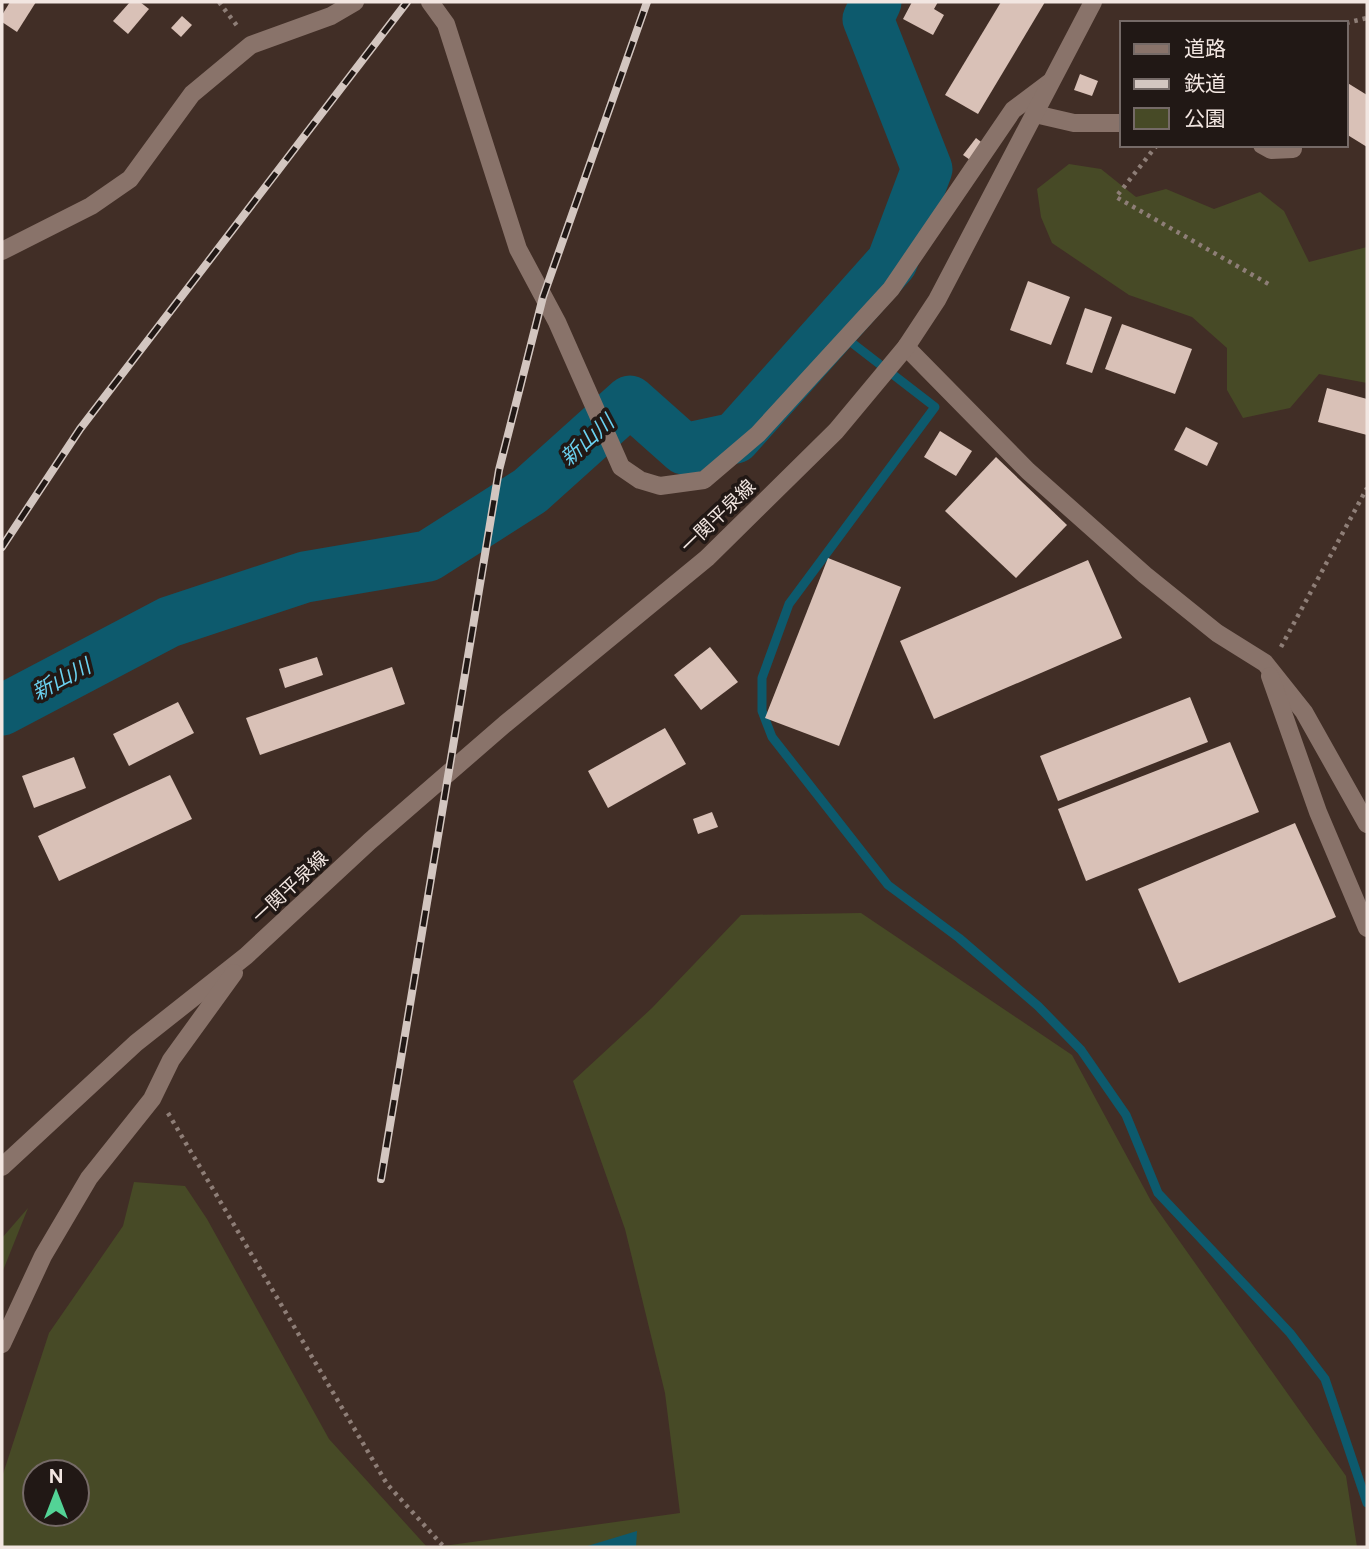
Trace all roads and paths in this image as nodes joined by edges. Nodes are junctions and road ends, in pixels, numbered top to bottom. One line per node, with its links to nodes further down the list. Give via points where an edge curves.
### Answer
1 (219, 2): 7 (path)
2 (355, 2): 7 (street, via 331,16)
3 (430, 2): 8 (street, via 446,23 518,249 557,322 621,467 660,486 704,480 758,434 891,289 1013,110)
4 (1093, 2): 8 (street, 一関平泉線)
5 (1367, 18): 6 (path)
6 (1348, 23)
7 (251, 45): 14 (street, via 192,94 130,179 91,206)
8 (1049, 83): 9 (street, 一関平泉線)
9 (1035, 114): 10 (street, via 1074,123); 16 (street, 一関平泉線, via 937,300)
10 (1120, 122)
11 (1155, 147): 15 (path, via 1116,197)
12 (1266, 147): 13 (street)
13 (1293, 149)
14 (2, 251)
15 (1272, 286)
16 (906, 347): 18 (street, via 1028,471 1145,575 1217,633); 21 (street, 一関平泉線, via 836,431 707,558 505,724)
17 (1367, 488): 18 (path, via 1284,643)
18 (1265, 663): 19 (street, via 1304,712); 20 (street, via 1318,812)
19 (1367, 824)
20 (1367, 929)
21 (246, 956): 22 (street, 一関平泉線, via 171,1060); 23 (street, 一関平泉線, via 136,1043)
22 (152, 1099): 24 (street, 一関平泉線, via 89,1178 43,1256); 25 (path, via 172,1117 387,1484)
23 (2, 1167)
24 (2, 1344)
25 (444, 1547)

